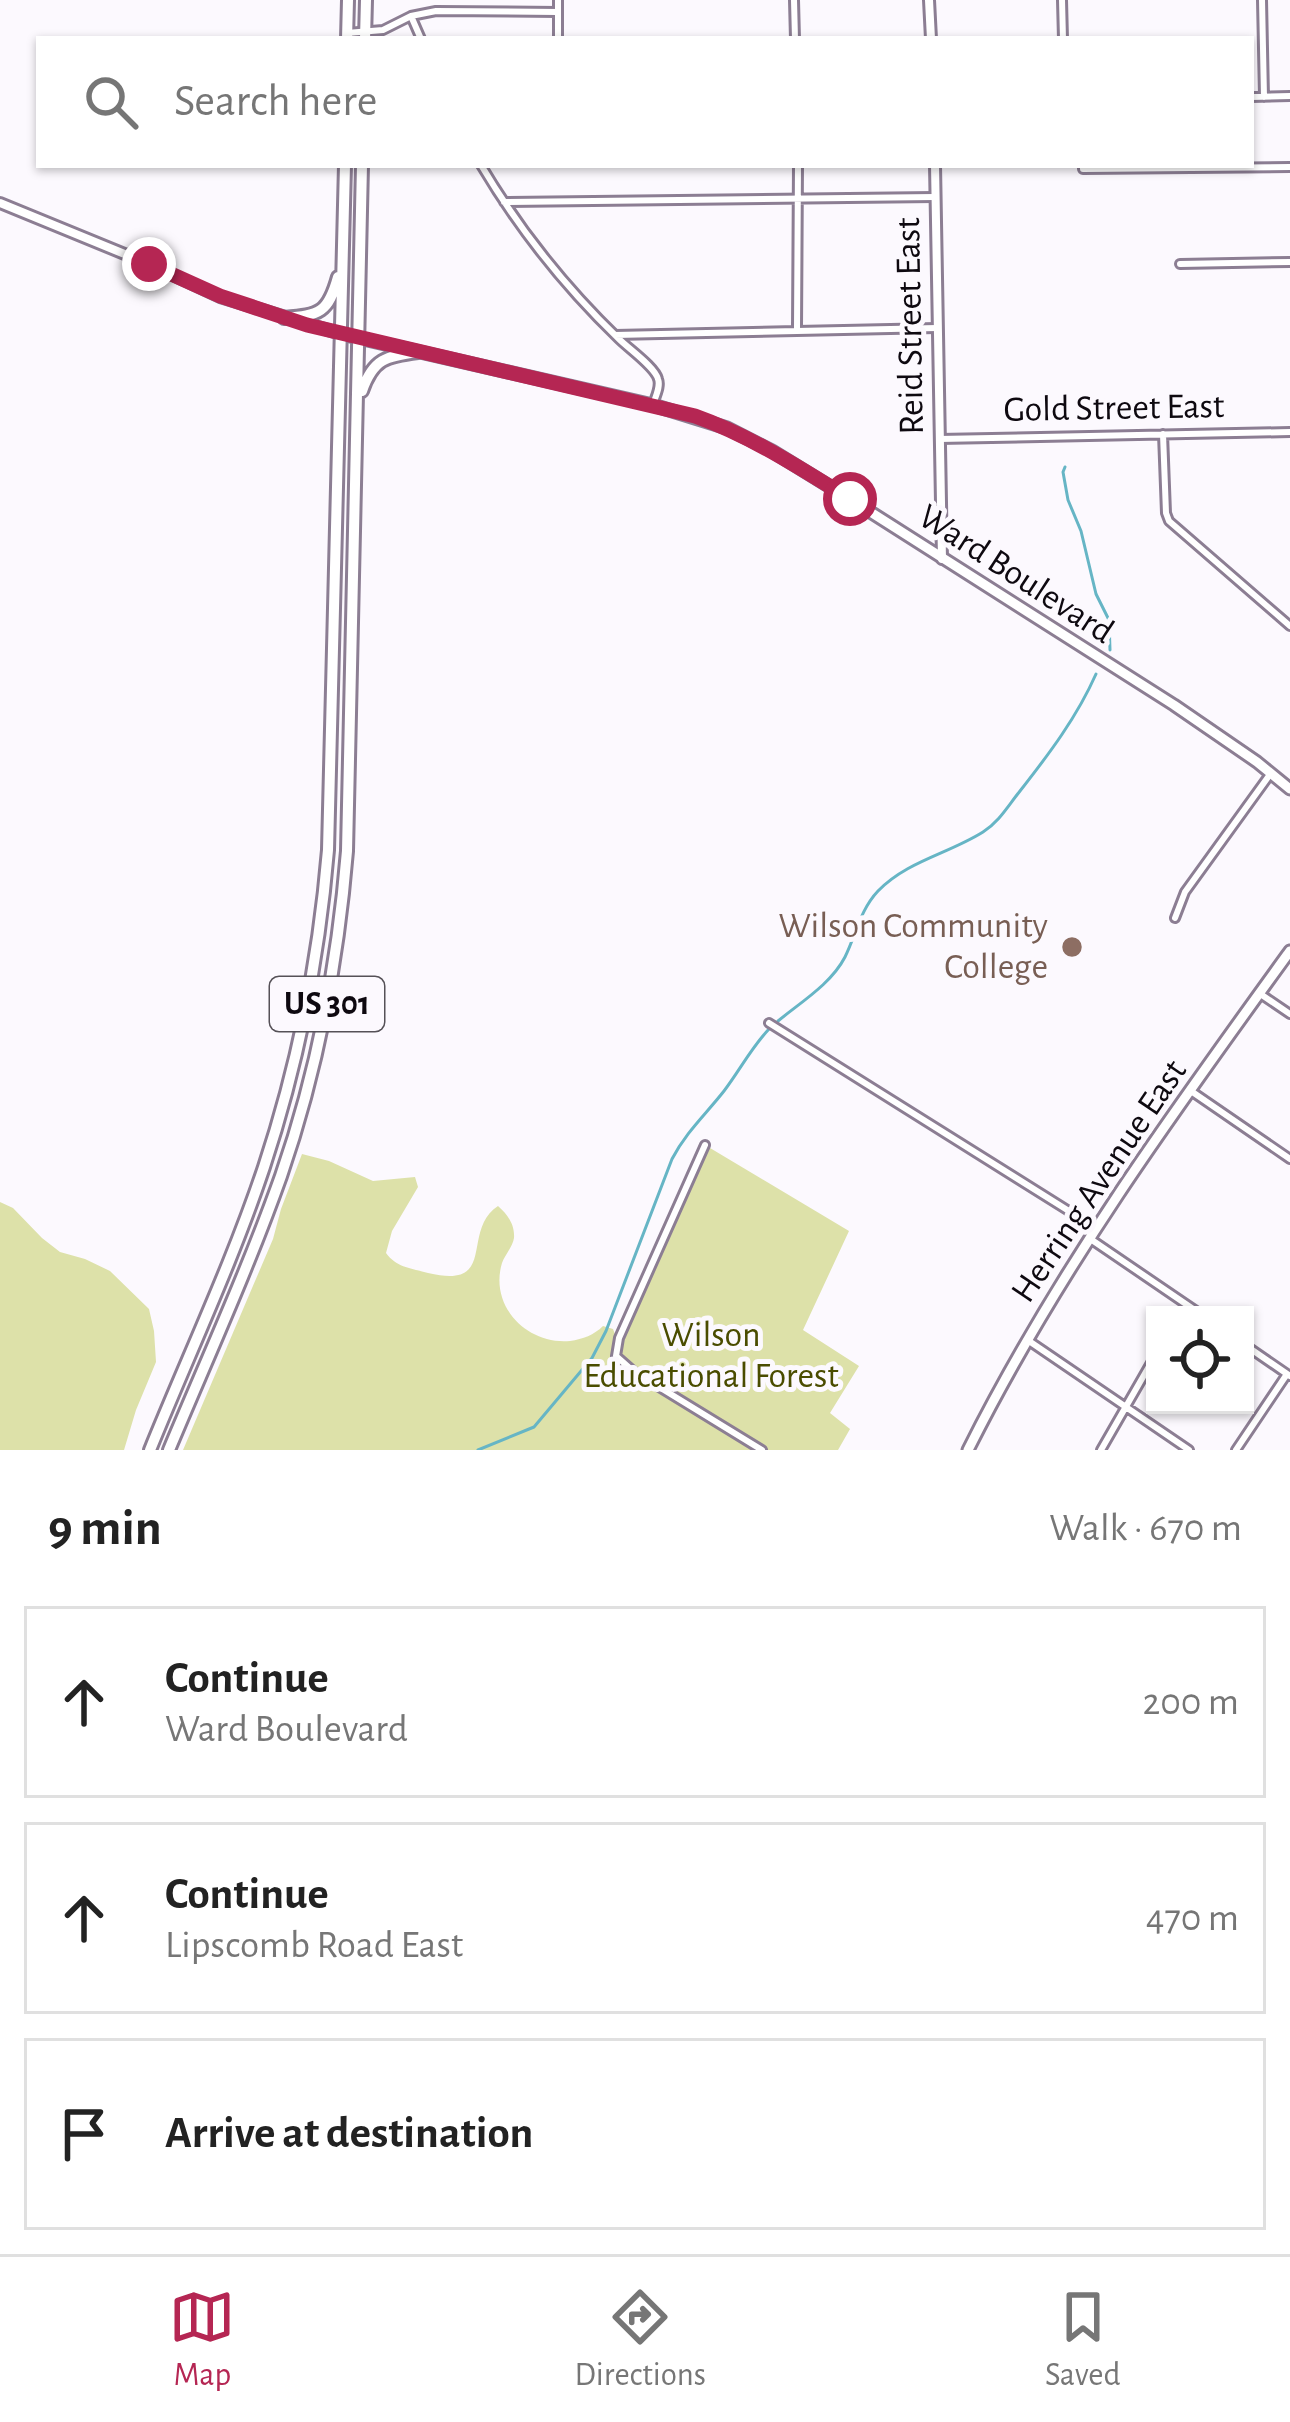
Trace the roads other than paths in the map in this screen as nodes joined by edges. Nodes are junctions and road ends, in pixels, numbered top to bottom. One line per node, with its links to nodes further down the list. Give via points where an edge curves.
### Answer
1 (348, 0): 10 (highway)
2 (366, 0): 11 (highway)
3 (559, 0): 8 (street)
4 (794, 0): 14 (street)
5 (929, 0): 15 (street)
6 (1062, 0): 16 (street)
7 (1262, 0): 19 (street)
8 (558, 12): 9 (street); 13 (street)
9 (412, 16): 11 (street); 12 (street)
10 (347, 36): 11 (street)
11 (365, 36)
12 (420, 36)
13 (558, 36)
14 (795, 36)
15 (931, 36)
16 (1063, 36)
17 (1290, 96): 19 (street)
18 (1254, 97): 19 (street)
19 (1264, 97)
20 (1254, 167): 21 (street)
21 (1290, 167)
22 (345, 168): 34 (highway, US 301)
23 (362, 168): 41 (highway, US 301)
24 (483, 168): 31 (street)
25 (798, 168): 30 (street)
26 (935, 168): 29 (street, Reid Street East)
27 (1083, 168): 28 (street)
28 (1186, 168)
29 (935, 196): 30 (street); 37 (street, Reid Street East)
30 (799, 198): 31 (street); 38 (street)
31 (503, 202): 40 (street)
32 (0, 203): 36 (street)
33 (1290, 262): 35 (street)
34 (343, 263): 36 (highway, via 325,309); 39 (highway, US 301)
35 (1180, 263)
36 (284, 318): 39 (street)
37 (937, 328): 38 (street); 47 (street, Reid Street East)
38 (797, 330): 40 (street)
39 (341, 334): 41 (main road, Ward Boulevard); 70 (highway, US 301, via 328,850 316,961 264,1168)
40 (615, 335): 44 (street, via 659,379)
41 (360, 339): 42 (main road, Ward Boulevard); 43 (highway, US 301)
42 (418, 352): 43 (highway, via 378,363); 44 (main road, Ward Boulevard)
43 (358, 400): 71 (highway, US 301, via 347,851 334,964 281,1174)
44 (652, 405): 48 (main road, Ward Boulevard, via 772,451)
45 (1290, 432): 46 (street, Gold Street East)
46 (1163, 434): 47 (street, Gold Street East); 50 (street, via 1169,521)
47 (939, 439): 48 (street, Reid Street East)
48 (942, 559): 52 (main road, Ward Boulevard)
49 (1290, 612): 50 (street)
50 (1282, 620): 51 (street)
51 (1290, 626)
52 (1271, 773): 53 (main road, Ward Boulevard); 54 (street, via 1185,892)
53 (1290, 788)
54 (1175, 918)
55 (1290, 951): 56 (main road, Herring Avenue East)
56 (1259, 993): 57 (street); 59 (main road, Herring Avenue East)
57 (1290, 1014)
58 (770, 1023): 62 (street)
59 (1191, 1091): 61 (street); 62 (main road, Herring Avenue East)
60 (705, 1145): 72 (street, via 616,1356)
61 (1290, 1159)
62 (1093, 1233): 63 (street); 64 (main road, Herring Avenue East)
63 (1188, 1305)
64 (1026, 1339): 68 (street); 69 (main road, Herring Avenue East)
65 (1254, 1351): 67 (street)
66 (1146, 1371): 68 (street)
67 (1288, 1375): 75 (street)
68 (1125, 1406): 73 (street); 74 (street)
69 (973, 1448)
70 (149, 1450)
71 (169, 1450)
72 (762, 1450)
73 (1101, 1450)
74 (1190, 1450)
75 (1236, 1450)

